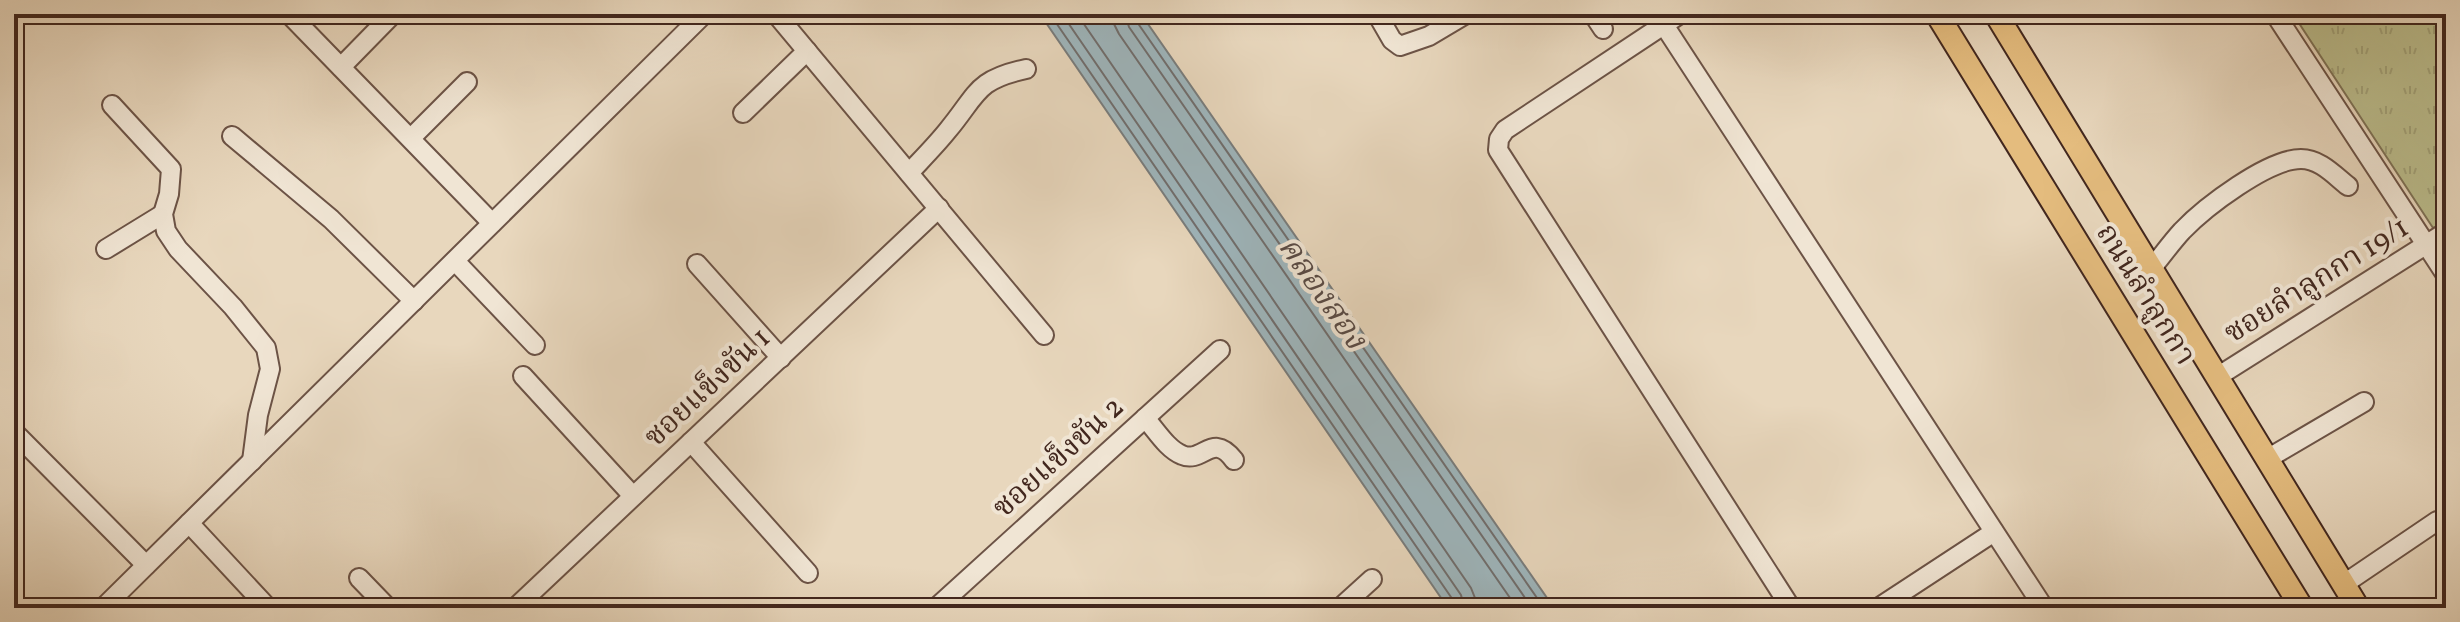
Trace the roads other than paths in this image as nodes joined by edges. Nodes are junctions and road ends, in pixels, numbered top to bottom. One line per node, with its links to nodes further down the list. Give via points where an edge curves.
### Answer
1 (289, 14): 13 (street)
2 (704, 14): 24 (street)
3 (776, 14): 12 (street)
4 (1377, 14): 5 (street, via 1400,46)
5 (1466, 14)
6 (1680, 14): 11 (street)
7 (1937, 14): 64 (main road, ถนนลำลูกกา)
8 (1996, 14): 30 (main road, ถนนลำลูกกา)
9 (2275, 14): 26 (street)
10 (390, 17): 13 (street)
11 (1664, 25): 49 (street); 61 (street, via 1505,130 1498,150)
12 (807, 51): 17 (street); 20 (street)
13 (341, 67): 19 (street)
14 (1026, 69): 20 (street, via 992,79 978,90)
15 (467, 82): 19 (street)
16 (112, 105): 23 (street, via 171,169)
17 (743, 113)
18 (232, 136): 32 (street, via 331,219)
19 (411, 138): 24 (street)
20 (909, 173): 22 (street)
21 (2348, 186): 30 (street, via 2322,164 2303,159 2279,163 2208,208)
22 (939, 208): 33 (street); 36 (street, ซอยแข็งขัน 1)
23 (163, 214): 27 (street); 45 (street, via 178,249 266,348 270,369)
24 (492, 223): 28 (street)
25 (2446, 232): 26 (street, ซอยลำลูกกา 19/1)
26 (2426, 245): 31 (street); 38 (street, ซอยลำลูกกา 19/1)
27 (106, 249)
28 (455, 261): 32 (street); 34 (street)
29 (697, 264): 36 (street)
30 (2151, 269): 38 (main road, ถนนลำลูกกา)
31 (2446, 275)
32 (414, 301): 45 (street)
33 (1044, 335)
34 (535, 345)
35 (1220, 350): 40 (street, ซอยแข็งขัน 2)
36 (781, 358): 42 (street, ซอยแข็งขัน 1)
37 (523, 376): 46 (street)
38 (2217, 377): 43 (main road, ถนนลำลูกกา)
39 (2364, 402): 43 (street)
40 (1145, 418): 44 (street, via 1183,456 1213,447); 59 (street, ซอยแข็งขัน 2)
41 (14, 432): 50 (street)
42 (691, 442): 46 (street, ซอยแข็งขัน 1); 51 (street)
43 (2267, 459): 54 (main road, ถนนลำลูกกา)
44 (1234, 460)
45 (252, 461): 48 (street)
46 (633, 496): 58 (street, ซอยแข็งขัน 1)
47 (2437, 521): 54 (street)
48 (189, 523): 50 (street); 56 (street)
49 (1994, 532): 62 (street); 63 (street)
50 (146, 565): 55 (street)
51 (808, 573)
52 (359, 578): 57 (street)
53 (1372, 579): 60 (street)
54 (2344, 584): 65 (main road, ถนนลำลูกกา)
55 (103, 608)
56 (268, 608)
57 (388, 608)
58 (515, 608)
59 (936, 608)
60 (1340, 608)
61 (1791, 608)
62 (1878, 608)
63 (2044, 608)
64 (2302, 608)
65 (2358, 608)

